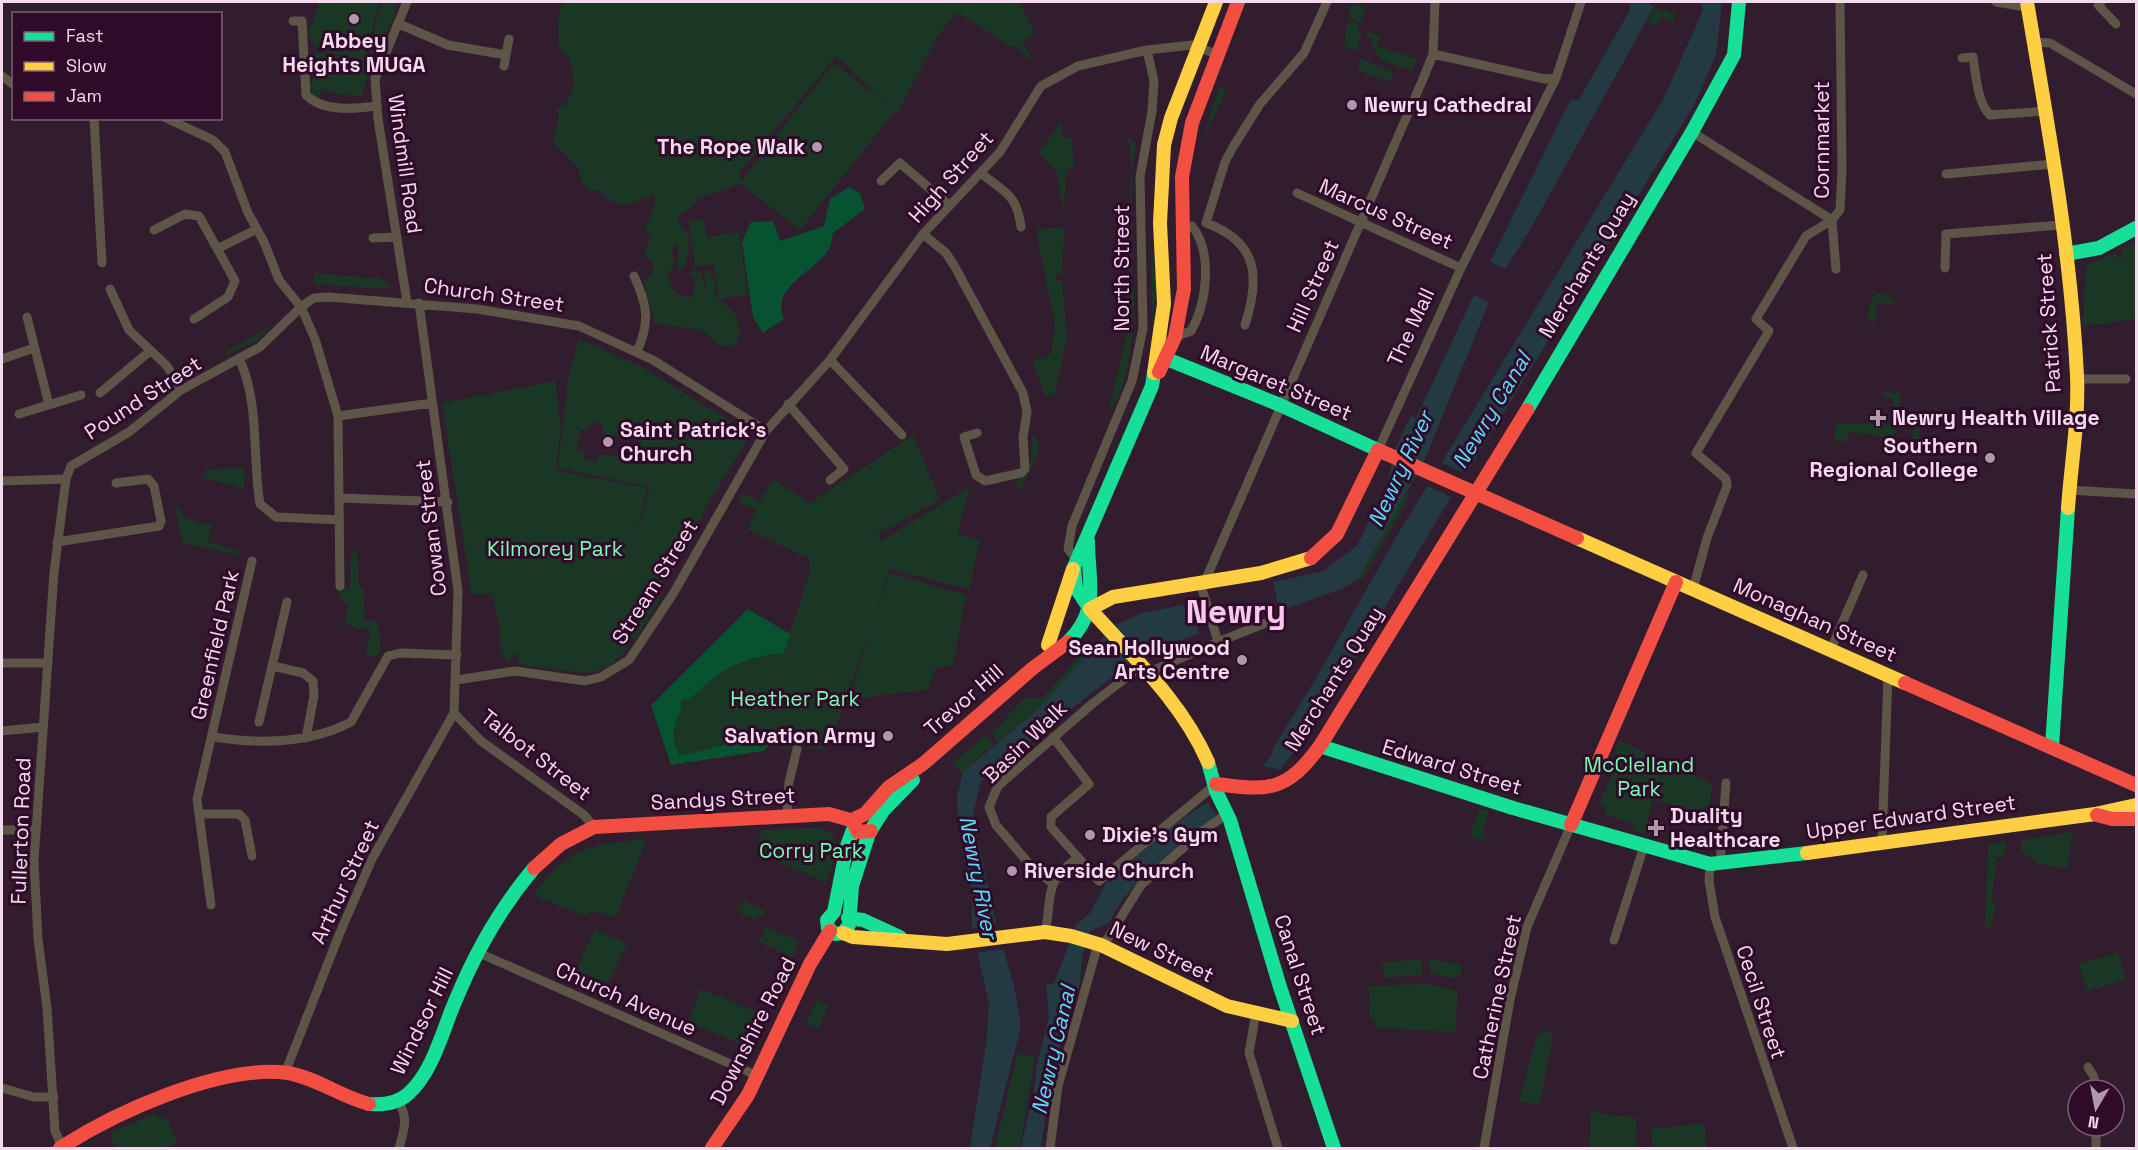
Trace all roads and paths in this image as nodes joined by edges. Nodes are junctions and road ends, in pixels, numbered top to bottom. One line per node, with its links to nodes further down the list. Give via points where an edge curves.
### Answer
1 (407, 2): 13 (street, Windmill Road)
2 (1216, 2): 17 (main road)
3 (1238, 2): 19 (main road)
4 (1326, 2): 39 (street, via 1304,53 1260,104 1233,147)
5 (1435, 2): 20 (street, Hill Street)
6 (1581, 2): 24 (street, The Mall)
7 (1739, 2): 30 (main road, Merchants Quay, via 1734,55)
8 (1840, 2): 37 (street, Cornmarket, via 1842,171 1840,210)
9 (1996, 2): 11 (street)
10 (2101, 2): 14 (street, via 2098,5)
11 (2027, 4): 16 (main road, Patrick Street)
12 (293, 21): 26 (street, via 302,21 306,95 333,107)
13 (399, 24): 21 (street, via 448,45); 26 (street, Windmill Road, via 376,72)
14 (2116, 24)
15 (509, 39): 21 (street)
16 (2034, 42): 25 (street, via 2050,43); 27 (main road, Patrick Street)
17 (1198, 45): 18 (street, High Street); 19 (street); 38 (main road, via 1171,118 1161,172)
18 (1147, 50): 32 (street, High Street, via 1078,66 1041,86 1006,144); 100 (street, North Street, via 1154,81 1140,177 1143,328 1132,381 1078,512 1068,549)
19 (1216, 54): 41 (main road, via 1196,109 1183,164)
20 (1433, 54): 24 (street, via 1545,79); 40 (street, Hill Street)
21 (506, 55): 23 (street)
22 (1962, 58): 27 (street, via 1973,57 1981,99 1990,115)
23 (504, 66)
24 (1556, 78): 53 (street, The Mall)
25 (2136, 94)
26 (376, 106): 48 (street, Windmill Road)
27 (2047, 111): 31 (main road, Patrick Street)
28 (94, 120): 52 (street)
29 (171, 120): 45 (street, via 204,134 225,152)
30 (1692, 132): 37 (street, Cornmarket); 94 (main road, Merchants Quay)
31 (2054, 164): 33 (street); 42 (main road, Patrick Street)
32 (982, 174): 36 (street, High Street); 43 (street, via 1018,207)
33 (1946, 174)
34 (881, 182): 36 (street, via 900,163)
35 (1297, 194): 40 (street, Marcus Street)
36 (949, 205): 47 (street, High Street)
37 (1832, 220): 55 (street); 105 (street, via 1806,236 1756,319 1769,331 1696,453 1726,478 1727,486)
38 (1160, 223): 41 (street); 68 (main road, via 1164,265)
39 (1206, 223): 41 (street); 63 (street, via 1234,239 1254,266 1253,300)
40 (1360, 224): 53 (street, Marcus Street); 80 (street, Hill Street)
41 (1188, 225): 64 (main road, via 1184,289); 64 (street, via 1200,235 1205,277 1201,306 1191,331)
42 (2061, 225): 51 (main road, Patrick Street); 54 (street, via 1946,234)
43 (1022, 227)
44 (2136, 228): 51 (main road, via 2099,248)
45 (257, 229): 50 (street); 60 (street, via 279,280)
46 (154, 230): 50 (street, via 193,213 200,216)
47 (923, 234): 71 (street, High Street); 84 (street, via 946,253 955,267 1023,393 1027,412 1023,437 1025,469 985,481 976,475 964,437)
48 (397, 237): 49 (street); 58 (street, Windmill Road)
49 (373, 238)
50 (219, 248): 62 (street, via 235,281 233,290)
51 (2066, 254): 72 (main road, Patrick Street)
52 (102, 263)
53 (1461, 268): 86 (street, The Mall)
54 (1945, 268)
55 (1836, 269)
56 (634, 276): 67 (street, via 645,299 647,320)
57 (110, 289): 66 (street, via 129,330)
58 (407, 302): 59 (street, Church Street); 60 (street, Church Street, via 328,297 314,298)
59 (419, 303): 67 (street, Church Street, via 560,321); 77 (street, Cowan Street)
60 (301, 307): 69 (street, Pound Street, via 276,334); 82 (street, via 315,339)
61 (27, 316): 65 (street)
62 (194, 319)
63 (1245, 325)
64 (1175, 337): 68 (main road)
65 (34, 348): 70 (street); 79 (street)
66 (150, 351): 74 (street, via 167,366); 75 (street)
67 (637, 352): 83 (street, Church Street)
68 (1162, 357): 80 (main road, Margaret Street); 100 (main road)
69 (239, 358): 74 (street, Pound Street); 97 (street, via 252,396 260,504 276,517)
70 (2, 359)
71 (830, 360): 78 (street, High Street); 85 (street)
72 (2077, 379): 73 (street); 92 (main road, Patrick Street)
73 (2126, 379)
74 (181, 390): 88 (street, Pound Street, via 129,432 71,466)
75 (100, 393)
76 (81, 395): 79 (street)
77 (432, 403): 82 (street); 96 (street, Cowan Street)
78 (788, 404): 83 (street, High Street); 89 (street, via 844,469)
79 (49, 405): 81 (street)
80 (1280, 405): 86 (main road, Margaret Street); 103 (street, Hill Street)
81 (19, 414)
82 (338, 417): 95 (street)
83 (766, 431): 119 (street, Stream Street, via 673,594 629,660 601,677 585,681 515,671)
84 (977, 433)
85 (902, 435)
86 (1384, 452): 87 (main road, Margaret Street); 103 (main road, The Mall, via 1337,534 1311,558)
87 (1427, 471): 94 (main road, Monaghan Street)
88 (66, 479): 90 (street); 98 (street, Fullerton Road)
89 (830, 480)
90 (2, 481)
91 (116, 483): 98 (street, via 148,479 154,486 159,526)
92 (2069, 490): 93 (street); 128 (main road, Patrick Street)
93 (2136, 494)
94 (1475, 495): 102 (main road, Monaghan Street); 127 (main road, Merchants Quay)
95 (341, 498): 96 (street); 97 (street)
96 (448, 502): 112 (street, Cowan Street, via 458,591)
97 (340, 520): 104 (street)
98 (57, 542): 114 (street, Fullerton Road)
99 (252, 561): 124 (street, Greenfield Park)
100 (1079, 562): 107 (main road, via 1092,598); 110 (main road, via 1069,575)
101 (1863, 575): 111 (street)
102 (1676, 582): 105 (main road, Monaghan Street); 141 (main road)
103 (1203, 585): 107 (main road, The Mall, via 1113,597); 109 (street)
104 (340, 586)
105 (1693, 589): 111 (main road, Monaghan Street)
106 (287, 602): 115 (street)
107 (1088, 611): 110 (main road, Trevor Hill, via 1070,620); 116 (main road, Canal Street); 117 (main road, Trevor Hill, via 1076,634)
108 (1269, 622): 109 (street, Basin Walk)
109 (1218, 642): 116 (street, Basin Walk)
110 (1048, 645): 117 (main road, Trevor Hill)
111 (1831, 650): 118 (main road, Monaghan Street)
112 (457, 655): 119 (street, Cowan Street); 126 (street, Greenfield Park, via 400,653 388,657 351,722)
113 (2, 663): 114 (street)
114 (48, 663): 122 (street, Fullerton Road)
115 (273, 666): 121 (street); 126 (street, via 303,673 313,681)
116 (1141, 666): 125 (street, Basin Walk); 132 (main road, Canal Street, via 1192,728)
117 (1033, 668): 140 (main road, Trevor Hill, via 923,764 889,788)
118 (1888, 675): 128 (main road, Monaghan Street); 145 (street)
119 (456, 680): 120 (street, Cowan Street)
120 (454, 713): 142 (street, Talbot Street, via 481,741 584,815); 162 (street, Arthur Street, via 372,859)
121 (259, 722)
122 (43, 727): 123 (street); 144 (street, Fullerton Road)
123 (2, 731)
124 (213, 737): 126 (street, Greenfield Park, via 270,741); 136 (street, Greenfield Park, via 197,799)
125 (1053, 737): 148 (street, via 1089,784 1051,817 1051,826); 150 (street, Basin Walk, via 998,786 989,807 996,825 1031,866)
126 (306, 738)
127 (1320, 746): 133 (main road, Merchants Quay, via 1294,778 1269,788); 141 (main road, Edward Street)
128 (2052, 746): 131 (main road, Monaghan Street)
129 (797, 749): 138 (street)
130 (1726, 783): 149 (street, Cecil Street)
131 (2136, 785)
132 (1219, 787): 133 (main road, Merchants Quay); 135 (main road, Canal Street); 148 (street, via 1099,881)
133 (1254, 789): 135 (main road)
134 (2136, 805): 137 (main road, Upper Edward Street)
135 (1229, 810): 157 (street, via 1141,885 1108,938); 160 (main road, Canal Street)
136 (199, 814): 147 (street, via 239,814 245,820); 151 (street, Greenfield Park)
137 (2095, 814): 139 (main road, Upper Edward Street); 145 (main road, Upper Edward Street)
138 (787, 815): 140 (main road, Sandys Street, via 829,814); 142 (main road, Sandys Street)
139 (2136, 819)
140 (864, 823): 152 (main road, Downshire Road, via 856,872)
141 (1572, 825): 146 (main road, Edward Street); 174 (street, Catherine Street, via 1527,927)
142 (594, 827): 158 (main road, Windsor Hill, via 569,837 537,866)
143 (2, 830): 144 (street)
144 (36, 830): 166 (street, Fullerton Road, via 38,939)
145 (1882, 842): 149 (main road, Upper Edward Street)
146 (1644, 846): 149 (main road, Edward Street); 155 (street)
147 (252, 856)
148 (1076, 859): 150 (street)
149 (1721, 864): 175 (street, Cecil Street, via 1709,881 1714,917)
150 (1053, 883): 154 (street)
151 (211, 904)
152 (843, 915): 153 (main road, Downshire Road, via 849,925); 153 (main road, Downshire Road, via 827,920); 156 (main road)
153 (836, 932): 156 (main road); 163 (main road, Downshire Road, via 810,964)
154 (1045, 932): 156 (main road, New Street, via 947,944); 157 (main road, New Street)
155 (1614, 940)
156 (911, 942)
157 (1094, 943): 159 (main road, New Street, via 1227,1006); 172 (street, via 1094,958 1061,1076)
158 (479, 953): 163 (street, Church Avenue); 167 (main road, Windsor Hill, via 418,1082)
159 (1256, 1012): 160 (main road, New Street); 169 (street, via 1250,1053)
160 (1292, 1021): 173 (main road, Canal Street)
161 (2088, 1067): 164 (street)
162 (285, 1073): 167 (main road, Windsor Hill, via 367,1103); 168 (main road, Windsor Hill, via 237,1076 192,1088 122,1114)
163 (758, 1076): 171 (main road, Downshire Road)
164 (2094, 1078)
165 (2, 1088): 166 (street, via 34,1097)
166 (54, 1097): 168 (street, Fullerton Road)
167 (398, 1101): 170 (street, via 406,1114)
168 (61, 1148)
169 (1276, 1148)
170 (399, 1149)
171 (712, 1149)
172 (1050, 1149)
173 (1334, 1149)
174 (1484, 1149)
175 (1792, 1149)

